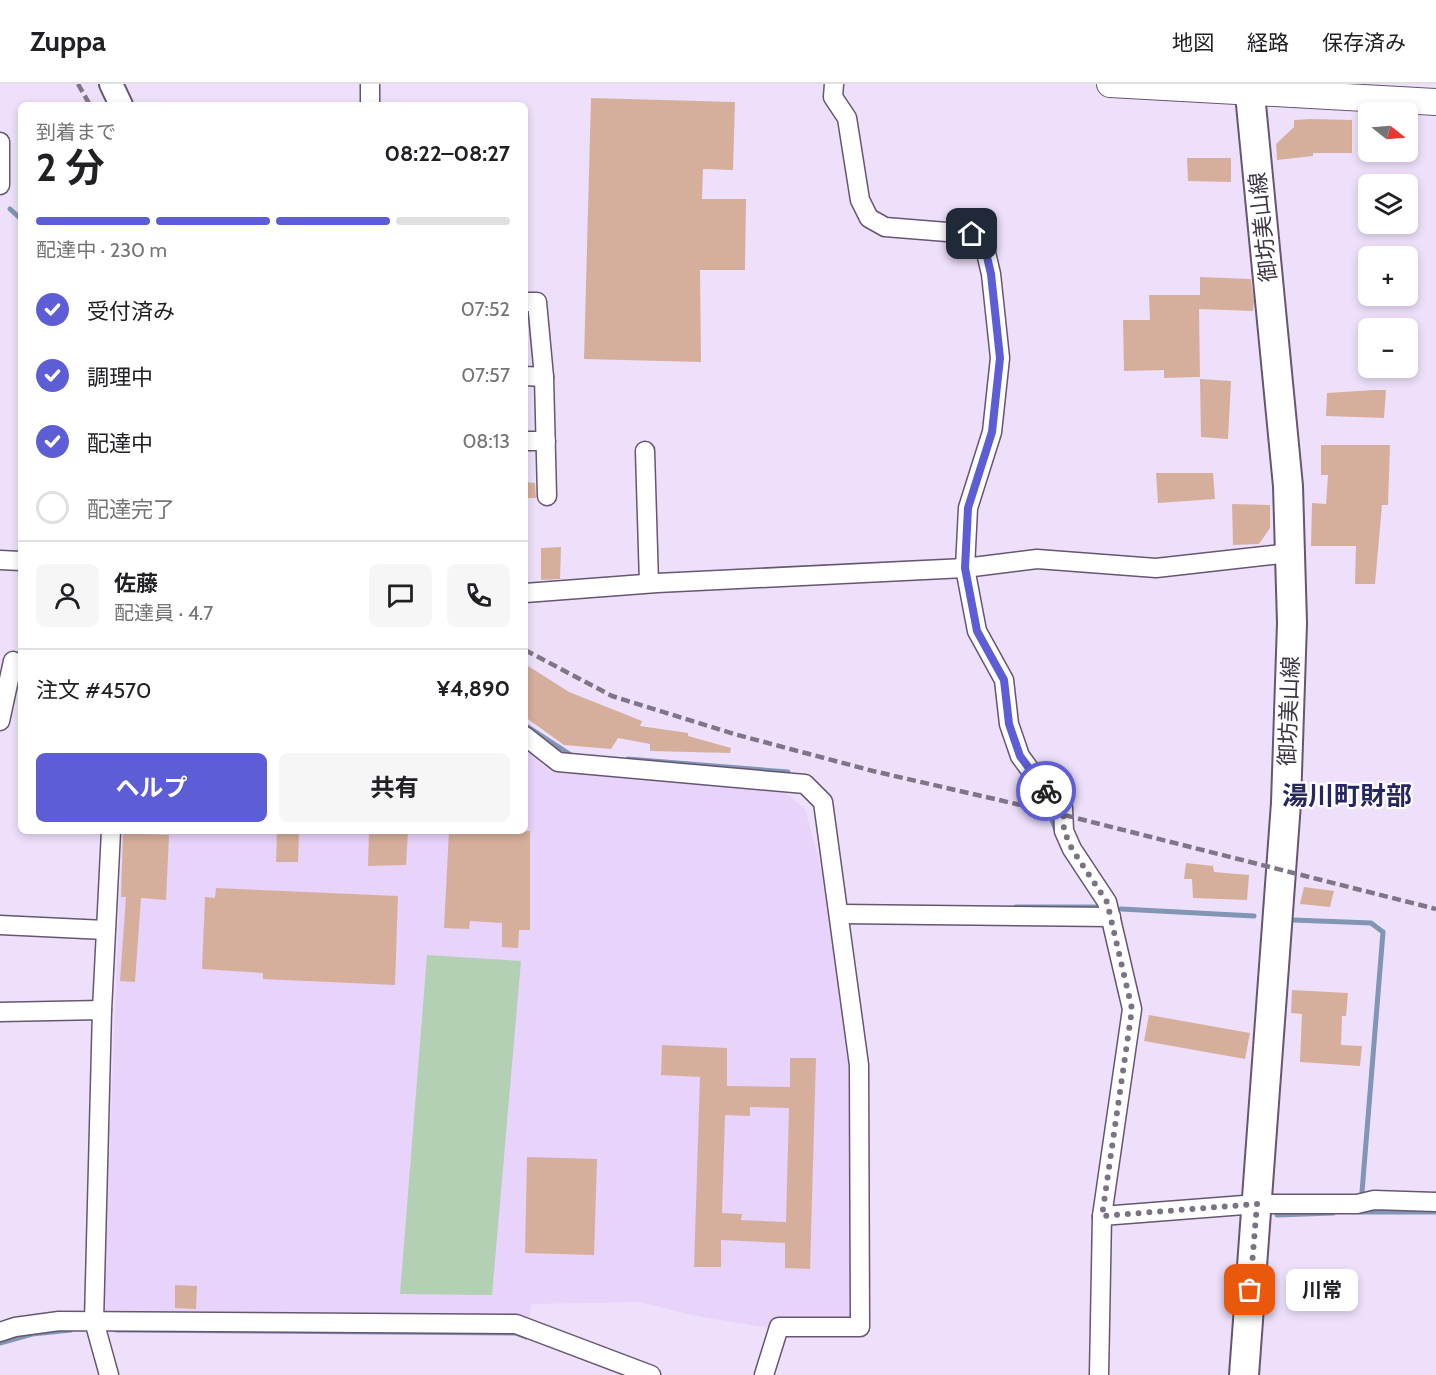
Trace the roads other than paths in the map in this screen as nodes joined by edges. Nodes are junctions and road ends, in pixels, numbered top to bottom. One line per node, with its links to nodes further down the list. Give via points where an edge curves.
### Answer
1 (111, 84): 6 (street)
2 (370, 84): 7 (street)
3 (834, 84): 21 (street, via 833,98 847,118 860,200 869,218 885,227 972,234 984,244 1000,358 992,432 968,508)
4 (1110, 84): 5 (main road)
5 (1249, 89): 8 (main road); 18 (main road, 御坊美山線, via 1288,486)
6 (120, 102)
7 (370, 102)
8 (1436, 102)
9 (0, 142): 10 (street)
10 (0, 185)
11 (528, 302): 13 (street, via 537,302)
12 (528, 376): 13 (street)
13 (544, 376): 15 (street)
14 (528, 441): 15 (street)
15 (546, 441): 17 (street)
16 (645, 451): 22 (street)
17 (547, 496)
18 (1290, 554): 21 (street, via 1156,568 1037,559); 35 (main road, 御坊美山線, via 1292,623 1286,803)
19 (0, 560): 20 (street)
20 (18, 561)
21 (965, 568): 22 (street); 28 (street, via 977,631 1004,680 1009,724 1020,756 1063,808 1064,831 1072,849)
22 (649, 584): 23 (street)
23 (528, 593)
24 (11, 661): 25 (street)
25 (0, 721)
26 (528, 738): 29 (street, via 558,762 805,784 823,802)
27 (111, 834): 31 (street)
28 (1109, 909): 29 (street); 36 (street, via 1132,1009)
29 (841, 914): 41 (street, via 859,1065 860,1327 779,1327)
30 (0, 925): 31 (street)
31 (105, 930): 32 (street)
32 (102, 1010): 33 (street); 37 (street)
33 (0, 1012)
34 (1436, 1202): 35 (street)
35 (1257, 1204): 36 (street); 43 (main road, 御坊美山線)
36 (1102, 1216): 42 (street)
37 (94, 1321): 38 (street, via 59,1321); 39 (street); 40 (street, via 516,1324)
38 (0, 1332)
39 (109, 1375)
40 (651, 1375)
41 (764, 1375)
42 (1099, 1375)
43 (1244, 1375)

